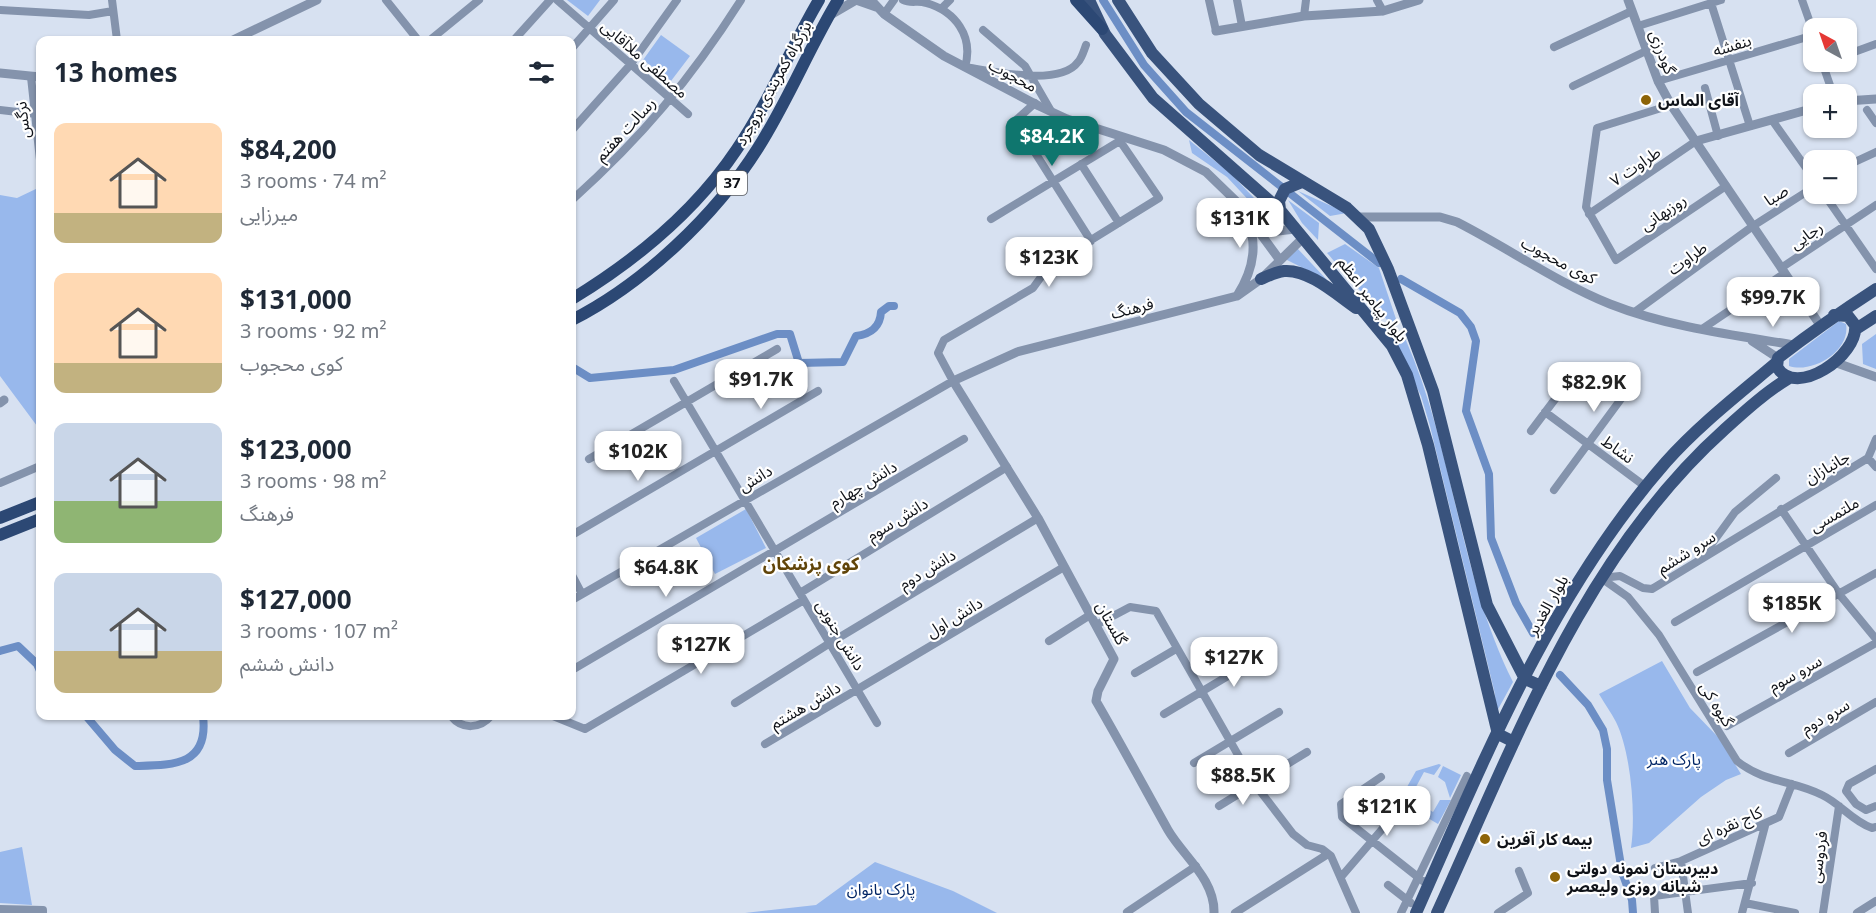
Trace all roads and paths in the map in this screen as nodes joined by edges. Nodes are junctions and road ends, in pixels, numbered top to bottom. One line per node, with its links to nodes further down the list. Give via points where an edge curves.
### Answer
1 (112, 0): 30 (street)
2 (317, 0): 44 (street)
3 (479, 0): 46 (street)
4 (549, 0): 47 (street)
5 (557, 0): 39 (street, مصطفی ملاآقایی)
6 (614, 0): 39 (street)
7 (677, 0): 56 (street)
8 (741, 0): 65 (street, رسالت هفتم)
9 (819, 0): 109 (highway, بزرگراه کمربندی بروجرد / 37, via 755,120 725,166 670,227 639,254)
10 (838, 0): 35 (highway, بزرگراه کمربندی بروجرد / 37)
11 (894, 0): 33 (street)
12 (903, 0): 28 (street)
13 (950, 0): 28 (street)
14 (1076, 0): 40 (highway)
15 (1089, 0): 40 (main road, بلوار پیامبر اعظم)
16 (1118, 0): 88 (main road, بلوار پیامبر اعظم, via 1152,53 1199,104 1259,154)
17 (1209, 0): 42 (street)
18 (1237, 0): 37 (street)
19 (1306, 0): 34 (street)
20 (1377, 0): 31 (street)
21 (1419, 0): 31 (street)
22 (1628, 0): 32 (street, گودرزی)
23 (1721, 0): 27 (street)
24 (1804, 0): 36 (street)
25 (389, 1): 45 (street)
26 (873, 3): 33 (street, محجوب); 35 (street, via 856,0)
27 (1711, 3): 38 (street); 55 (street)
28 (941, 9): 57 (street, via 963,30 969,54)
29 (0, 10): 30 (street, via 89,15)
30 (113, 11): 43 (street)
31 (1383, 11): 34 (street)
32 (1632, 11): 38 (street, گودرزی); 52 (street)
33 (884, 14): 57 (street, محجوب)
34 (1304, 16): 37 (street)
35 (828, 18): 114 (highway, بزرگراه کمربندی بروجرد / 37, via 768,131 728,187 665,255)
36 (1809, 18)
37 (1242, 26): 42 (street)
38 (1638, 26): 53 (street, گودرزی)
39 (590, 29): 49 (street); 56 (street, مصطفی ملاآقایی)
40 (1102, 29): 95 (main road, بلوار پیامبر اعظم, via 1120,57 1166,110)
41 (983, 30): 59 (street)
42 (1216, 31)
43 (116, 36)
44 (241, 36)
45 (415, 36)
46 (435, 36)
47 (518, 36)
48 (1803, 38): 55 (street, بنفشه)
49 (576, 44)
50 (1876, 44): 54 (street)
51 (1086, 45): 59 (street, via 1078,62 1067,70)
52 (1554, 47)
53 (1646, 51): 61 (street, گودرزی); 62 (street)
54 (1857, 51)
55 (1729, 60): 61 (street, بنفشه); 79 (street)
56 (630, 64): 65 (street, مصطفی ملاآقایی); 78 (street)
57 (965, 67): 59 (street); 67 (street, محجوب)
58 (0, 73): 60 (street)
59 (1032, 75): 71 (street)
60 (36, 77): 73 (street, نرگس)
61 (1658, 81): 68 (street, گودرزی)
62 (1573, 86)
63 (1705, 88): 80 (street)
64 (1876, 99): 66 (street)
65 (671, 100): 74 (street, مصطفی ملاآقایی); 91 (street, رسالت هفتم, via 622,155)
66 (1857, 100)
67 (1035, 103): 71 (street, محجوب); 87 (street, via 1015,121)
68 (1671, 105): 82 (street, گودرزی); 96 (street, via 1597,128 1586,207)
69 (1867, 110): 77 (street)
70 (0, 111): 73 (street)
71 (1051, 111): 81 (street, محجوب)
72 (1803, 111): 75 (street)
73 (35, 114): 76 (street, نرگس)
74 (688, 114)
75 (1772, 120): 79 (street); 86 (street)
76 (36, 123)
77 (1876, 123)
78 (576, 125)
79 (1750, 126): 80 (street)
80 (1718, 136): 82 (street)
81 (1123, 139): 85 (street); 92 (street, محجوب, via 1184,159 1206,172); 99 (street, via 1160,198)
82 (1696, 141): 89 (street, گودرزی); 96 (street, طراوت ۷)
83 (1876, 152): 84 (street)
84 (1857, 161)
85 (1081, 164): 87 (street); 99 (street)
86 (1803, 164)
87 (1053, 182): 98 (street); 103 (street)
88 (1302, 182): 95 (main road, via 1285,189 1279,201); 97 (main road, بلوار پیامبر اعظم)
89 (1725, 186): 96 (street, روزبهانی, via 1616,260); 101 (street, گودرزی)
90 (1803, 194): 101 (street, صبا)
91 (576, 196)
92 (1238, 203): 102 (street, via 1271,227); 104 (street); 110 (street, via 1254,245 1249,270)
93 (1831, 204): 100 (street)
94 (1876, 205): 100 (street, رجایی)
95 (1280, 210): 102 (main road, بلوار پیامبر اعظم)
96 (1589, 214)
97 (1359, 217): 111 (street, کوی محجوب, via 1440,217 1457,222 1555,278); 178 (main road, بلوار پیامبر اعظم, via 1380,247 1420,350 1441,418 1481,587)
98 (992, 219)
99 (1119, 223): 103 (street)
100 (1845, 224): 105 (street); 106 (street, رجایی)
101 (1753, 226): 106 (street, گودرزی); 111 (street, طراوت)
102 (1299, 233): 104 (street, فرهنگ); 115 (main road, بلوار پیامبر اعظم)
103 (1091, 241): 128 (street, via 1049,266 1033,288 944,340 938,353)
104 (1279, 259): 107 (street, فرهنگ)
105 (1876, 268)
106 (1783, 271): 116 (street, گودرزی); 117 (street, رجایی)
107 (1261, 279): 110 (street, فرهنگ); 115 (main road, via 1286,271 1303,275)
108 (1876, 289): 112 (main road)
109 (576, 295)
110 (1237, 296): 128 (street, فرهنگ, via 1017,351)
111 (1636, 311): 117 (street, کوی محجوب)
112 (1834, 315): 116 (main road, بلوار الغدیر); 118 (main road, via 1848,315)
113 (1876, 316): 118 (main road)
114 (576, 317)
115 (1373, 321): 191 (main road, بلوار پیامبر اعظم, via 1401,362 1420,414)
116 (1820, 325): 120 (main road, بلوار الغدیر)
117 (1702, 329): 119 (street, کوی محجوب)
118 (1856, 329): 123 (main road, via 1850,346)
119 (1747, 338): 120 (street, کوی محجوب); 122 (street)
120 (1794, 345): 122 (main road, بلوار الغدیر)
121 (777, 349): 131 (street)
122 (1778, 360): 126 (main road, via 1778,370); 145 (main road, بلوار الغدیر, via 1677,450)
123 (1834, 362): 125 (street); 126 (main road, via 1814,375)
124 (1577, 370): 132 (street)
125 (1876, 377)
126 (1789, 378): 161 (main road, بلوار الغدیر, via 1771,389 1692,460)
127 (674, 381): 131 (street, دانش جنوبی)
128 (953, 381): 140 (street, گلستان); 147 (street, دانش)
129 (818, 391): 137 (street)
130 (1621, 399): 136 (street)
131 (687, 402): 137 (street, دانش جنوبی); 139 (street)
132 (1545, 412): 133 (street); 136 (street, نشاط)
133 (1531, 431)
134 (964, 439): 157 (street, دانش چهارم)
135 (1876, 439): 138 (street, جانبازان)
136 (1587, 443): 145 (street, نشاط); 146 (street)
137 (718, 452): 147 (street, دانش جنوبی); 154 (street)
138 (1868, 458): 141 (street); 150 (street, جانبازان)
139 (589, 459)
140 (1007, 467): 152 (street, گلستان); 165 (street, دانش سوم)
141 (1876, 467)
142 (36, 468): 144 (street)
143 (1776, 478): 158 (street, via 1735,513)
144 (0, 483)
145 (1647, 486): 178 (main road, بلوار الغدیر, via 1585,571)
146 (1554, 490)
147 (747, 499): 157 (street, دانش جنوبی); 163 (street, دانش)
148 (36, 504): 151 (highway)
149 (1876, 505): 156 (street, ملتمسی)
150 (1781, 509): 156 (street); 158 (street, سرو ششم)
151 (0, 518)
152 (1038, 518): 159 (street, گلستان); 172 (street, دانش دوم)
153 (36, 521): 155 (highway)
154 (576, 533)
155 (0, 535)
156 (1806, 546): 164 (street); 168 (street, ملتمسی)
157 (776, 551): 165 (street, دانش جنوبی); 175 (street, دانش چهارم)
158 (1700, 559): 161 (street, سرو ششم, via 1652,589 1620,576)
159 (1064, 567): 167 (street, گلستان); 180 (street, دانش اول)
160 (1876, 573): 164 (street)
161 (1601, 578): 179 (main road, بلوار الغدیر); 202 (street, گیوه کی, via 1628,597 1659,635 1737,761 1752,773)
162 (576, 583): 163 (street)
163 (582, 594): 166 (street, دانش)
164 (1839, 594): 170 (street); 176 (street)
165 (802, 596): 172 (street, دانش جنوبی); 188 (street, دانش سوم, via 585,729)
166 (576, 598)
167 (1090, 615): 169 (street, گلستان); 171 (street)
168 (1675, 622)
169 (1096, 625): 173 (street, via 1130,607 1156,611); 212 (street, گلستان, via 1114,659 1096,701 1170,833)
170 (1875, 638): 190 (street, سرو سوم)
171 (1049, 641)
172 (830, 643): 180 (street, دانش جنوبی); 183 (street, دانش دوم)
173 (1176, 649): 177 (street); 181 (street)
174 (1253, 661): 181 (street)
175 (576, 668)
176 (1696, 672)
177 (1135, 673)
178 (1525, 679): 179 (main road); 191 (main road, بلوار الغدیر)
179 (1540, 686): 193 (main road, بلوار الغدیر)
180 (858, 690): 189 (street, دانش جنوبی); 194 (street, دانش هشتم)
181 (1201, 692): 185 (street); 192 (street)
182 (1876, 702): 196 (street, سرو دوم)
183 (735, 704)
184 (1279, 712): 192 (street)
185 (1164, 714)
186 (456, 720): 187 (street, via 468,726)
187 (486, 720)
188 (563, 720)
189 (877, 723)
190 (1727, 726)
191 (1498, 734): 193 (main road); 216 (main road, بلوار الغدیر)
192 (1229, 741): 197 (street); 201 (street)
193 (1514, 742): 231 (main road, بلوار الغدیر)
194 (765, 744)
195 (1307, 752): 201 (street)
196 (1789, 753)
197 (1194, 763)
198 (1876, 769): 205 (street, via 1849,784 1846,790 1866,810)
199 (1467, 776): 216 (street)
200 (1381, 777): 209 (street, via 1341,804 1342,817)
201 (1254, 783): 203 (street); 210 (street, via 1293,834)
202 (1792, 784): 204 (street, گیوه کی, via 1824,795); 207 (street, کاج نقره ای, via 1779,817)
203 (1219, 806)
204 (1839, 806): 208 (street, via 1857,823); 237 (street, فردوسی)
205 (1876, 806)
206 (1390, 820): 209 (street)
207 (1765, 826): 211 (street, کاج نقره ای); 217 (street)
208 (1876, 827)
209 (1372, 841): 215 (street); 216 (street)
210 (1328, 854): 215 (street); 228 (street)
211 (1681, 861): 213 (street, کاج نقره ای); 219 (street)
212 (1196, 866): 226 (street); 227 (street, گلستان, via 1214,904)
213 (1656, 868)
214 (1519, 871): 232 (street, via 1528,893)
215 (1341, 877): 229 (street)
216 (1423, 881): 220 (street); 224 (main road, بلوار الغدیر)
217 (1752, 883): 219 (street); 222 (street)
218 (1388, 885): 220 (street)
219 (1685, 892): 233 (street, via 1654,896); 234 (street)
220 (1407, 900): 224 (street); 230 (street)
221 (1876, 901): 238 (street)
222 (1745, 903): 235 (street); 236 (street)
223 (0, 909): 225 (street)
224 (1417, 911)
225 (43, 912)
226 (1127, 912)
227 (1214, 913)
228 (1234, 913)
229 (1356, 913)
230 (1401, 913)
231 (1437, 913)
232 (1498, 913)
233 (1655, 913)
234 (1688, 913)
235 (1742, 913)
236 (1795, 913)
237 (1823, 913)
238 (1857, 913)

